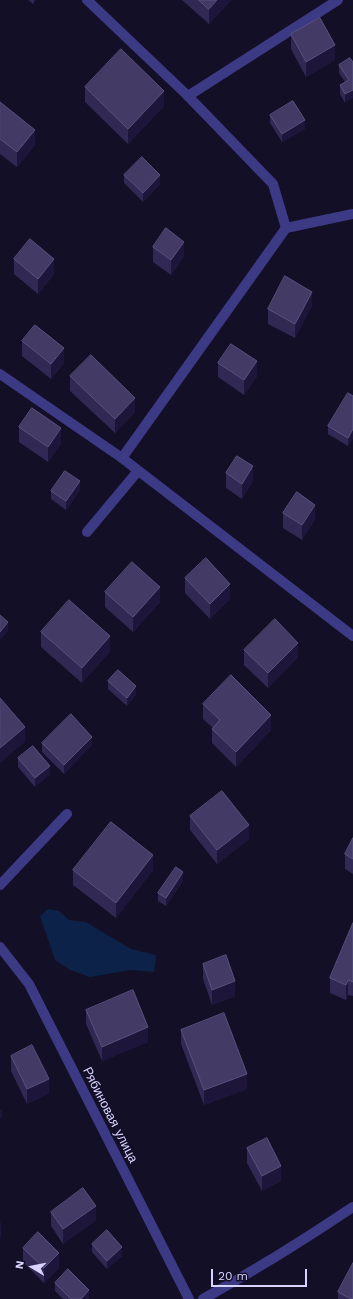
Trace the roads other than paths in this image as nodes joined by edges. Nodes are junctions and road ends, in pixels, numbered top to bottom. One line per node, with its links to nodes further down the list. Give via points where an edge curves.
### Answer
1 (87, 0): 3 (street)
2 (338, 0): 3 (street)
3 (188, 96): 5 (street, via 273,184)
4 (353, 214): 5 (street)
5 (286, 228): 7 (street)
6 (0, 374): 7 (street)
7 (122, 458): 8 (street)
8 (138, 471): 9 (street); 10 (street)
9 (87, 532)
10 (353, 636)
11 (67, 814): 12 (street)
12 (0, 885)
13 (0, 948): 15 (street, Рябиновая улица, via 30,984)
14 (353, 1207): 16 (street, via 255,1270)
15 (189, 1299)
16 (203, 1299)

